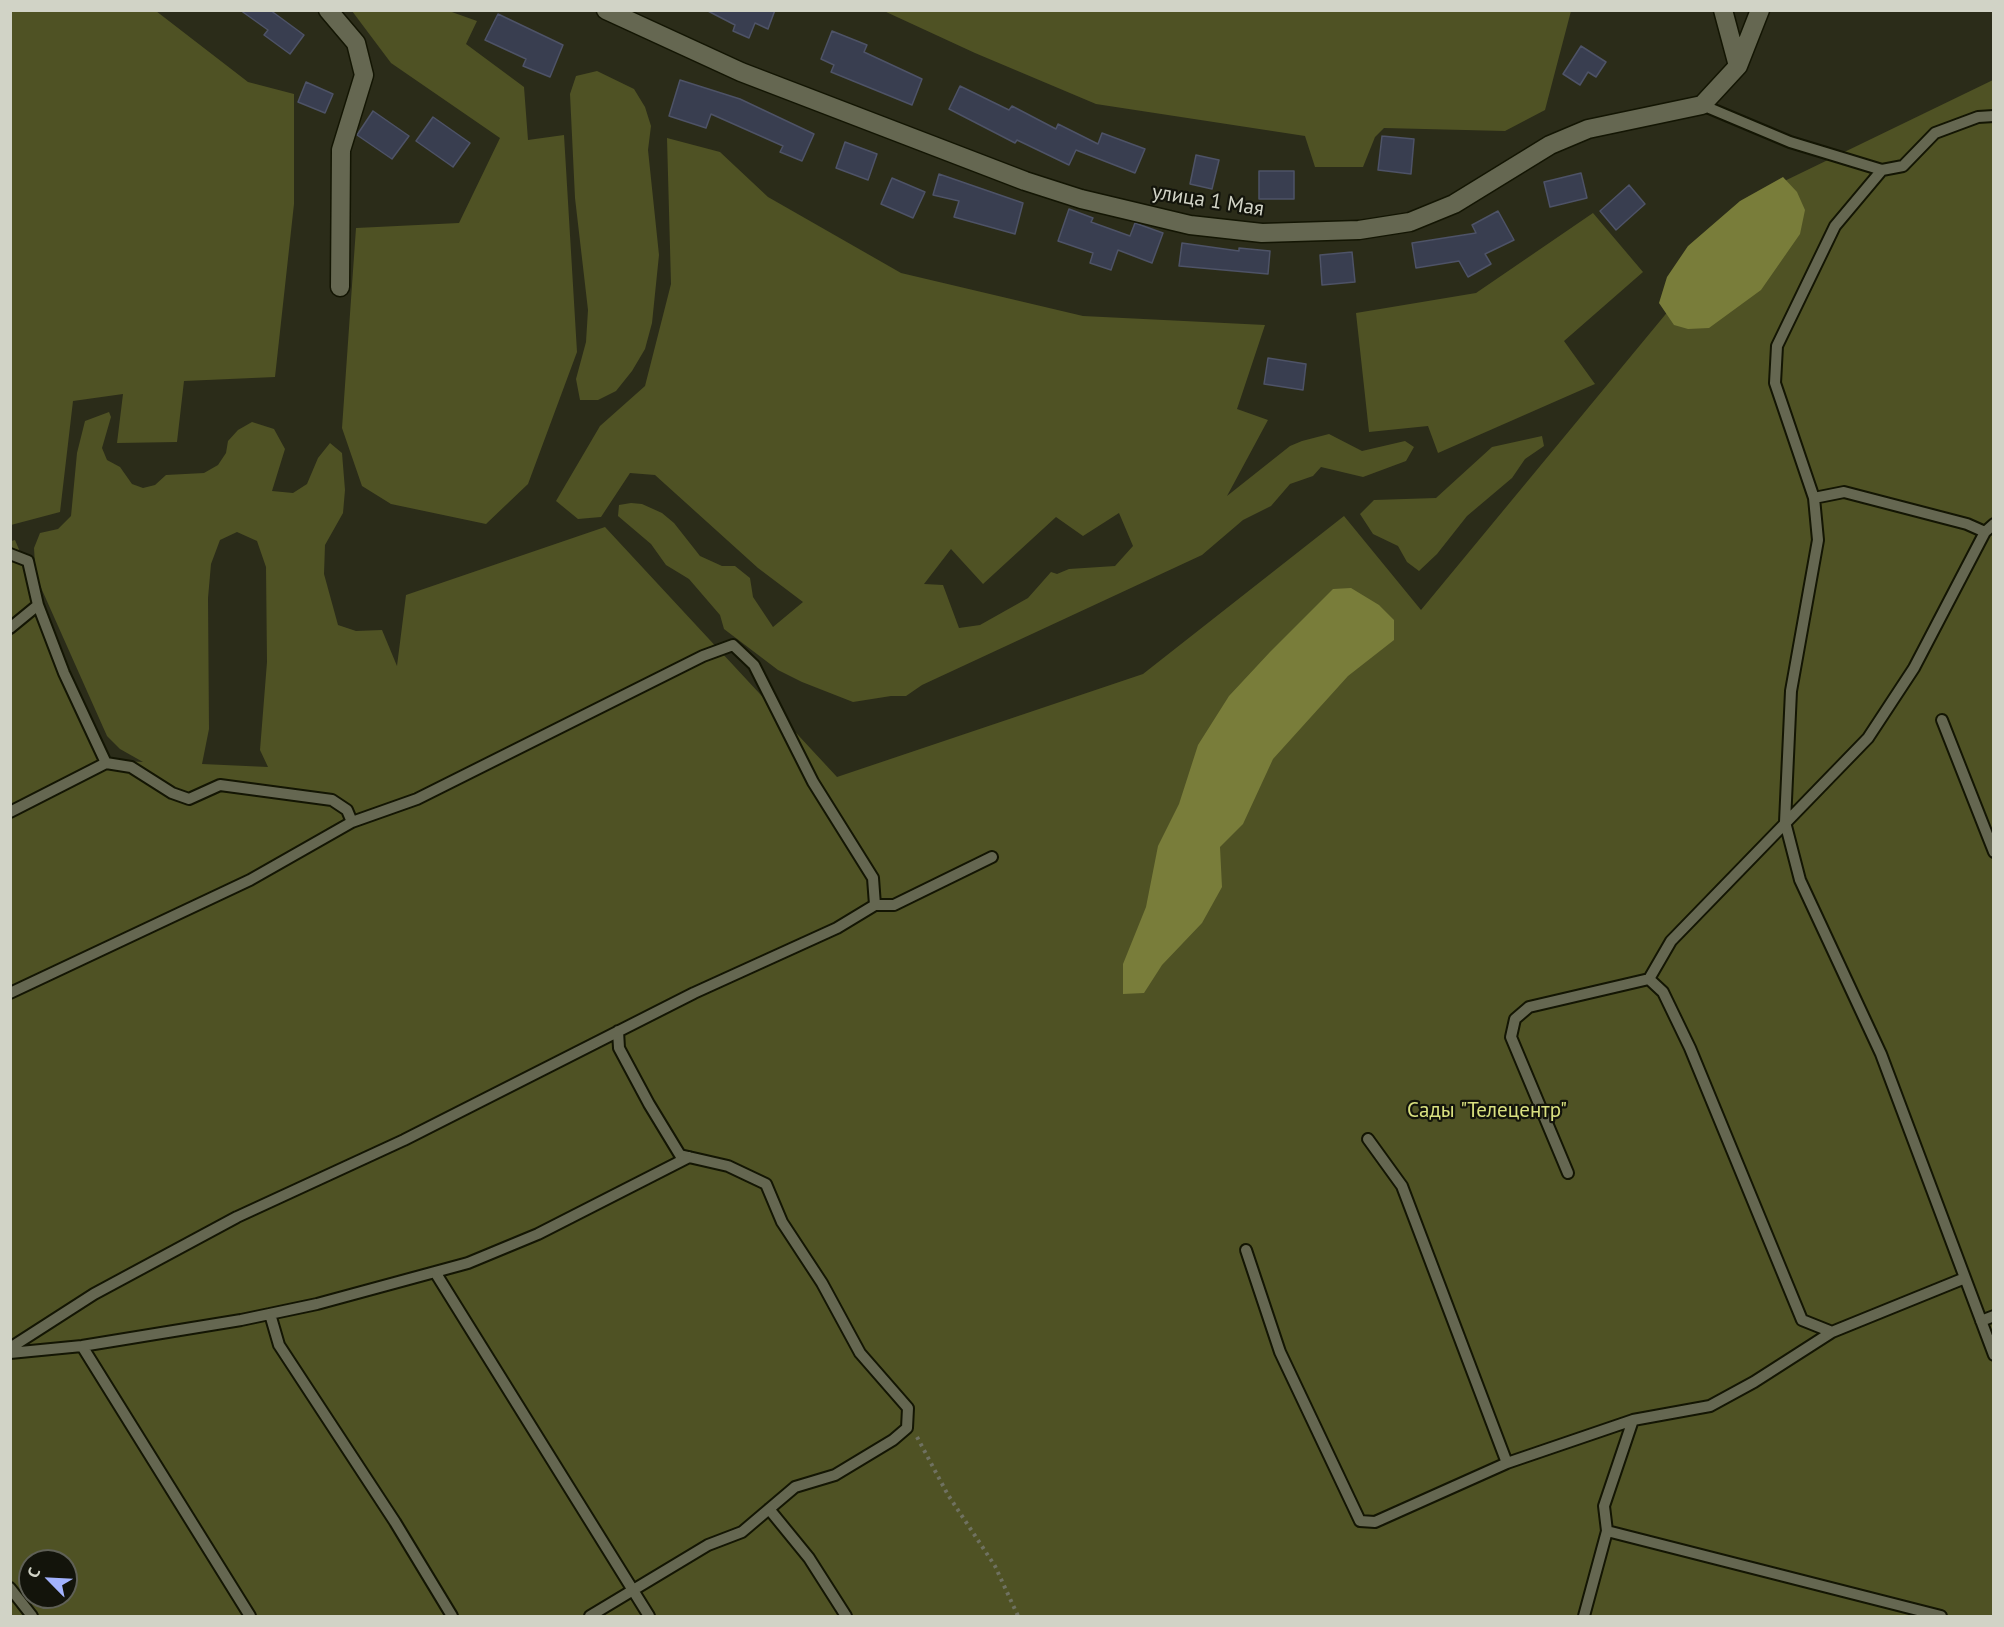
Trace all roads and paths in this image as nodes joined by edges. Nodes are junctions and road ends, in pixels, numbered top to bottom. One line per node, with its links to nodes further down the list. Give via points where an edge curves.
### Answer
1 (328, 10): 9 (street, via 356,43 364,75 341,150)
2 (606, 10): 6 (street, улица 1 Мая, via 741,72 1025,181 1190,225 1262,234 1359,230 1410,222 1454,204 1550,145 1588,129)
3 (1723, 10): 5 (street)
4 (1760, 10): 5 (street)
5 (1738, 66): 6 (street)
6 (1702, 105): 8 (lane, via 1790,142)
7 (1994, 116): 8 (lane, via 1978,117 1935,133 1903,166)
8 (1882, 170): 10 (lane, via 1834,226 1777,346 1775,383)
9 (340, 287)
10 (1814, 498): 12 (lane, via 1844,492); 20 (lane, via 1818,540 1791,691)
11 (1994, 524): 12 (lane)
12 (1985, 532): 20 (lane, via 1914,668 1868,738)
13 (10, 554): 14 (lane, via 28,561)
14 (38, 605): 15 (lane); 17 (lane)
15 (10, 628)
16 (1942, 720): 21 (lane)
17 (106, 764): 18 (lane); 19 (lane, via 131,767 189,799 220,785 332,800 347,810)
18 (10, 812)
19 (352, 822): 23 (lane, via 417,799 703,656 733,645 754,665 813,782 873,878); 25 (lane, via 250,880)
20 (1785, 822): 24 (lane, via 1671,941); 32 (lane, via 1800,880 1881,1054)
21 (1994, 852)
22 (992, 856): 23 (lane, via 894,905)
23 (875, 905): 26 (lane, via 837,928)
24 (1649, 979): 29 (lane, via 1529,1007 1515,1019 1511,1037); 36 (lane, via 1663,992 1690,1048 1802,1320)
25 (10, 993)
26 (618, 1031): 28 (lane, via 619,1047 649,1104 680,1155); 38 (lane, via 404,1140 237,1217 94,1294)
27 (1368, 1139): 43 (lane, via 1402,1186)
28 (689, 1157): 31 (lane, via 538,1234); 42 (lane, via 728,1166 766,1184 782,1222 822,1283 860,1353 908,1408)
29 (1568, 1173)
30 (1246, 1250): 43 (lane, via 1280,1352 1360,1521 1374,1522)
31 (435, 1272): 33 (lane); 47 (lane)
32 (1965, 1278): 35 (lane); 36 (lane)
33 (270, 1314): 37 (lane); 50 (lane, via 279,1345)
34 (1994, 1316): 35 (lane)
35 (1981, 1321): 40 (lane)
36 (1832, 1332): 41 (lane, via 1710,1406)
37 (82, 1346): 39 (lane); 49 (lane)
38 (10, 1348)
39 (10, 1353)
40 (1994, 1355)
41 (1633, 1420): 43 (lane); 45 (lane, via 1604,1506)
42 (907, 1428): 44 (lane, via 835,1475 795,1487); 54 (path, via 921,1440 948,1495 995,1566)
43 (1507, 1463)
44 (769, 1509): 47 (lane, via 742,1532 708,1545); 53 (lane, via 809,1558)
45 (1607, 1531): 55 (lane); 56 (lane)
46 (10, 1588): 48 (lane)
47 (633, 1591): 51 (lane); 52 (lane)
48 (32, 1617)
49 (250, 1617)
50 (452, 1617)
51 (590, 1617)
52 (649, 1617)
53 (846, 1617)
54 (1018, 1617)
55 (1584, 1617)
56 (1941, 1617)

